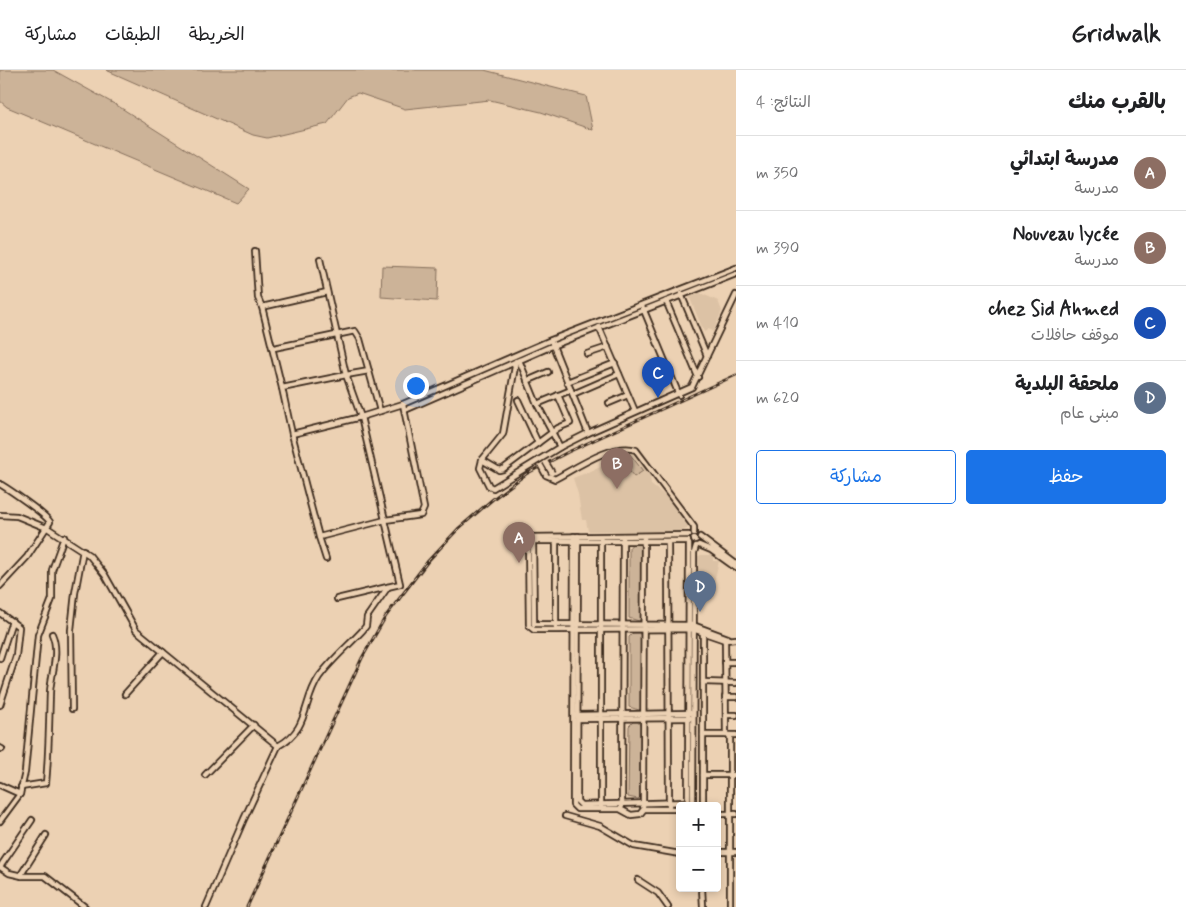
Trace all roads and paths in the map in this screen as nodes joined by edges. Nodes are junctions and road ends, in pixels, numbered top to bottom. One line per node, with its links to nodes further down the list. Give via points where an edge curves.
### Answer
1 (255, 251): 11 (street, via 258,298)
2 (320, 259): 6 (street)
3 (736, 268): 5 (street)
4 (736, 274): 5 (street)
5 (696, 286): 7 (street); 10 (street)
6 (327, 292): 11 (street); 14 (street)
7 (681, 294): 9 (street); 19 (street)
8 (736, 295): 19 (street)
9 (666, 300): 12 (street); 26 (street)
10 (642, 304): 12 (street); 15 (street)
11 (262, 308): 17 (street)
12 (644, 309): 13 (street); 33 (street)
13 (600, 327): 15 (street); 16 (street)
14 (336, 334): 17 (street); 22 (street, via 355,331 358,334); 25 (street)
15 (552, 343): 20 (street); 28 (street)
16 (608, 346): 18 (street); 21 (street)
17 (274, 348): 29 (street)
18 (587, 354)
19 (707, 356): 26 (street)
20 (517, 359): 27 (street); 37 (street); 37 (street, via 436,389); 47 (street, via 503,434)
21 (615, 363): 24 (street); 28 (street)
22 (369, 371): 25 (street); 38 (street)
23 (548, 372): 27 (street)
24 (620, 374): 30 (street); 32 (street)
25 (346, 375): 29 (street); 40 (street)
26 (698, 377): 33 (street, via 692,387)
27 (528, 381): 36 (street)
28 (567, 382): 30 (street)
29 (282, 388): 42 (street)
30 (572, 392): 31 (street); 41 (street)
31 (558, 395): 36 (street); 43 (street, via 570,422)
32 (628, 395): 35 (street); 39 (street)
33 (679, 395): 39 (street)
34 (518, 400): 44 (street)
35 (609, 403)
36 (537, 404): 43 (street)
37 (404, 407): 38 (street); 50 (street, via 424,508 421,516)
38 (380, 411): 40 (street)
39 (635, 411): 41 (street)
40 (361, 417): 42 (street); 50 (street)
41 (588, 433): 45 (street)
42 (292, 434): 55 (street)
43 (552, 434): 44 (street); 45 (street)
44 (538, 443): 47 (street, via 503,469)
45 (560, 447): 46 (street)
46 (540, 459): 47 (street, via 493,488 480,468); 52 (street, bridge, via 549,474 559,477 608,452 626,446 636,450 694,527)
47 (482, 460)
48 (0, 484): 51 (street, via 45,514 50,522)
49 (0, 515): 51 (street, via 17,516)
50 (385, 520): 55 (street); 70 (street, via 400,584)
51 (44, 527): 53 (street); 69 (street, via 27,557)
52 (692, 534): 54 (street); 58 (street); 63 (street)
53 (64, 537): 65 (street); 114 (street, via 52,570 52,598 38,635)
54 (700, 537): 64 (street); 67 (street)
55 (319, 538): 66 (street)
56 (576, 538): 57 (street); 59 (street); 60 (street, via 528,536); 61 (street); 80 (street)
57 (623, 538): 58 (street); 59 (street); 75 (street)
58 (644, 538): 62 (street); 76 (street)
59 (601, 540): 74 (street)
60 (530, 541): 61 (street); 79 (street, via 529,626 534,630)
61 (556, 541): 79 (street)
62 (668, 541): 63 (street); 77 (street)
63 (688, 543): 64 (street); 78 (street)
64 (697, 545): 68 (street, via 711,550); 78 (street)
65 (83, 550): 85 (street, via 105,575 136,630); 96 (street, via 71,630)
66 (326, 559)
67 (736, 564)
68 (736, 568)
69 (0, 586)
70 (388, 587): 71 (street); 109 (street, via 367,617 366,626 317,680 298,730)
71 (336, 599)
72 (0, 613): 73 (street)
73 (12, 621): 86 (street); 95 (street, via 19,627 17,647)
74 (602, 627): 75 (street); 80 (street); 102 (street)
75 (623, 627): 76 (street); 76 (street, via 630,630); 103 (street)
76 (644, 627): 77 (street); 100 (street)
77 (668, 627): 78 (street); 101 (street)
78 (690, 627): 81 (street); 83 (street); 97 (street)
79 (556, 628): 80 (street)
80 (576, 628): 104 (street)
81 (703, 632): 84 (street); 89 (street)
82 (52, 634): 114 (street, via 56,646 50,692 50,749 46,783)
83 (734, 639): 84 (street)
84 (725, 640): 87 (street)
85 (163, 652): 92 (street); 105 (street)
86 (0, 658)
87 (726, 662): 88 (street); 90 (street)
88 (736, 662)
89 (703, 682): 90 (street); 106 (street)
90 (726, 683): 91 (street); 93 (street)
91 (736, 683)
92 (125, 694)
93 (726, 697): 94 (street); 98 (street)
94 (736, 697)
95 (0, 705)
96 (72, 709)
97 (691, 715): 101 (street); 116 (street); 121 (street, via 688,800 686,804)
98 (726, 715): 99 (street); 107 (street)
99 (736, 715)
100 (644, 716): 101 (street); 103 (street); 120 (street)
101 (669, 716): 121 (street)
102 (602, 717): 103 (street); 104 (street); 118 (street)
103 (624, 717): 119 (street)
104 (576, 718): 118 (street, via 577,801 581,805)
105 (254, 725): 109 (street); 110 (street)
106 (703, 735): 107 (street); 111 (street)
107 (728, 735): 108 (street); 112 (street)
108 (736, 735)
109 (278, 746): 139 (street)
110 (205, 775)
111 (703, 775): 112 (street); 117 (street)
112 (733, 775): 123 (street)
113 (0, 786): 115 (street)
114 (22, 787): 115 (street)
115 (20, 794): 126 (street)
116 (693, 802)
117 (703, 802)
118 (601, 807): 119 (street)
119 (622, 807): 120 (street); 120 (street, via 631,816 640,814)
120 (644, 807): 121 (street)
121 (669, 807): 122 (street)
122 (676, 809)
123 (733, 814): 129 (street)
124 (565, 816): 131 (street, via 600,826 634,846)
125 (32, 820): 132 (street)
126 (0, 821)
127 (46, 835): 133 (street)
128 (721, 852): 129 (street)
129 (730, 852): 130 (street); 134 (street)
130 (736, 852)
131 (676, 853)
132 (0, 867): 133 (street)
133 (22, 876): 138 (street, via 45,876)
134 (730, 879): 135 (street); 142 (street)
135 (736, 879)
136 (638, 880): 140 (street, via 658,893)
137 (702, 892): 141 (street)
138 (85, 907)
139 (206, 907)
140 (668, 907)
141 (703, 907)
142 (730, 907)

